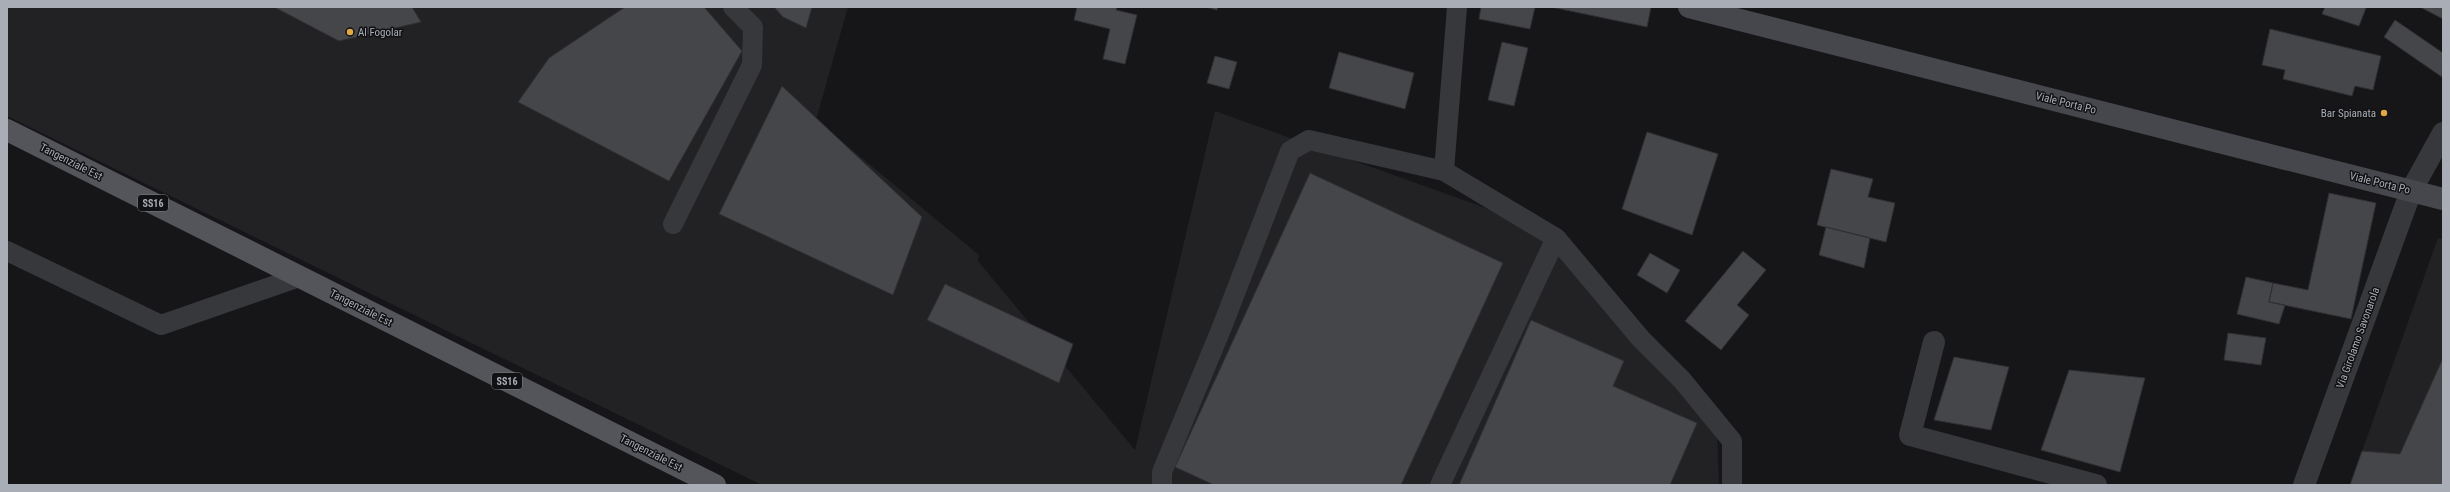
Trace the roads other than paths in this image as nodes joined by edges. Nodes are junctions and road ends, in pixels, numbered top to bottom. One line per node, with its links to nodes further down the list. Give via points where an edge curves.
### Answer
1 (733, 7): 9 (lane, via 753,27 752,66)
2 (1456, 7): 6 (lane)
3 (1689, 7): 7 (main road, Viale Porta Po)
4 (7, 130): 12 (main road, Tangenziale Est / SS16)
5 (2443, 133): 7 (street, Via Girolamo Savonarola)
6 (1444, 171): 10 (lane); 15 (lane, via 1309,140 1290,150 1222,327 1162,472)
7 (2411, 191): 8 (main road, Viale Porta Po); 19 (street, Via Girolamo Savonarola)
8 (2443, 199)
9 (672, 224)
10 (1556, 238): 16 (lane); 17 (lane, via 1641,339 1682,380 1732,441)
11 (7, 251): 12 (lane, via 161,325)
12 (299, 277): 14 (main road, Tangenziale Est / SS16)
13 (1934, 342): 18 (street, via 1910,435)
14 (715, 485)
15 (1162, 485)
16 (1440, 485)
17 (1732, 485)
18 (2096, 485)
19 (2304, 485)

